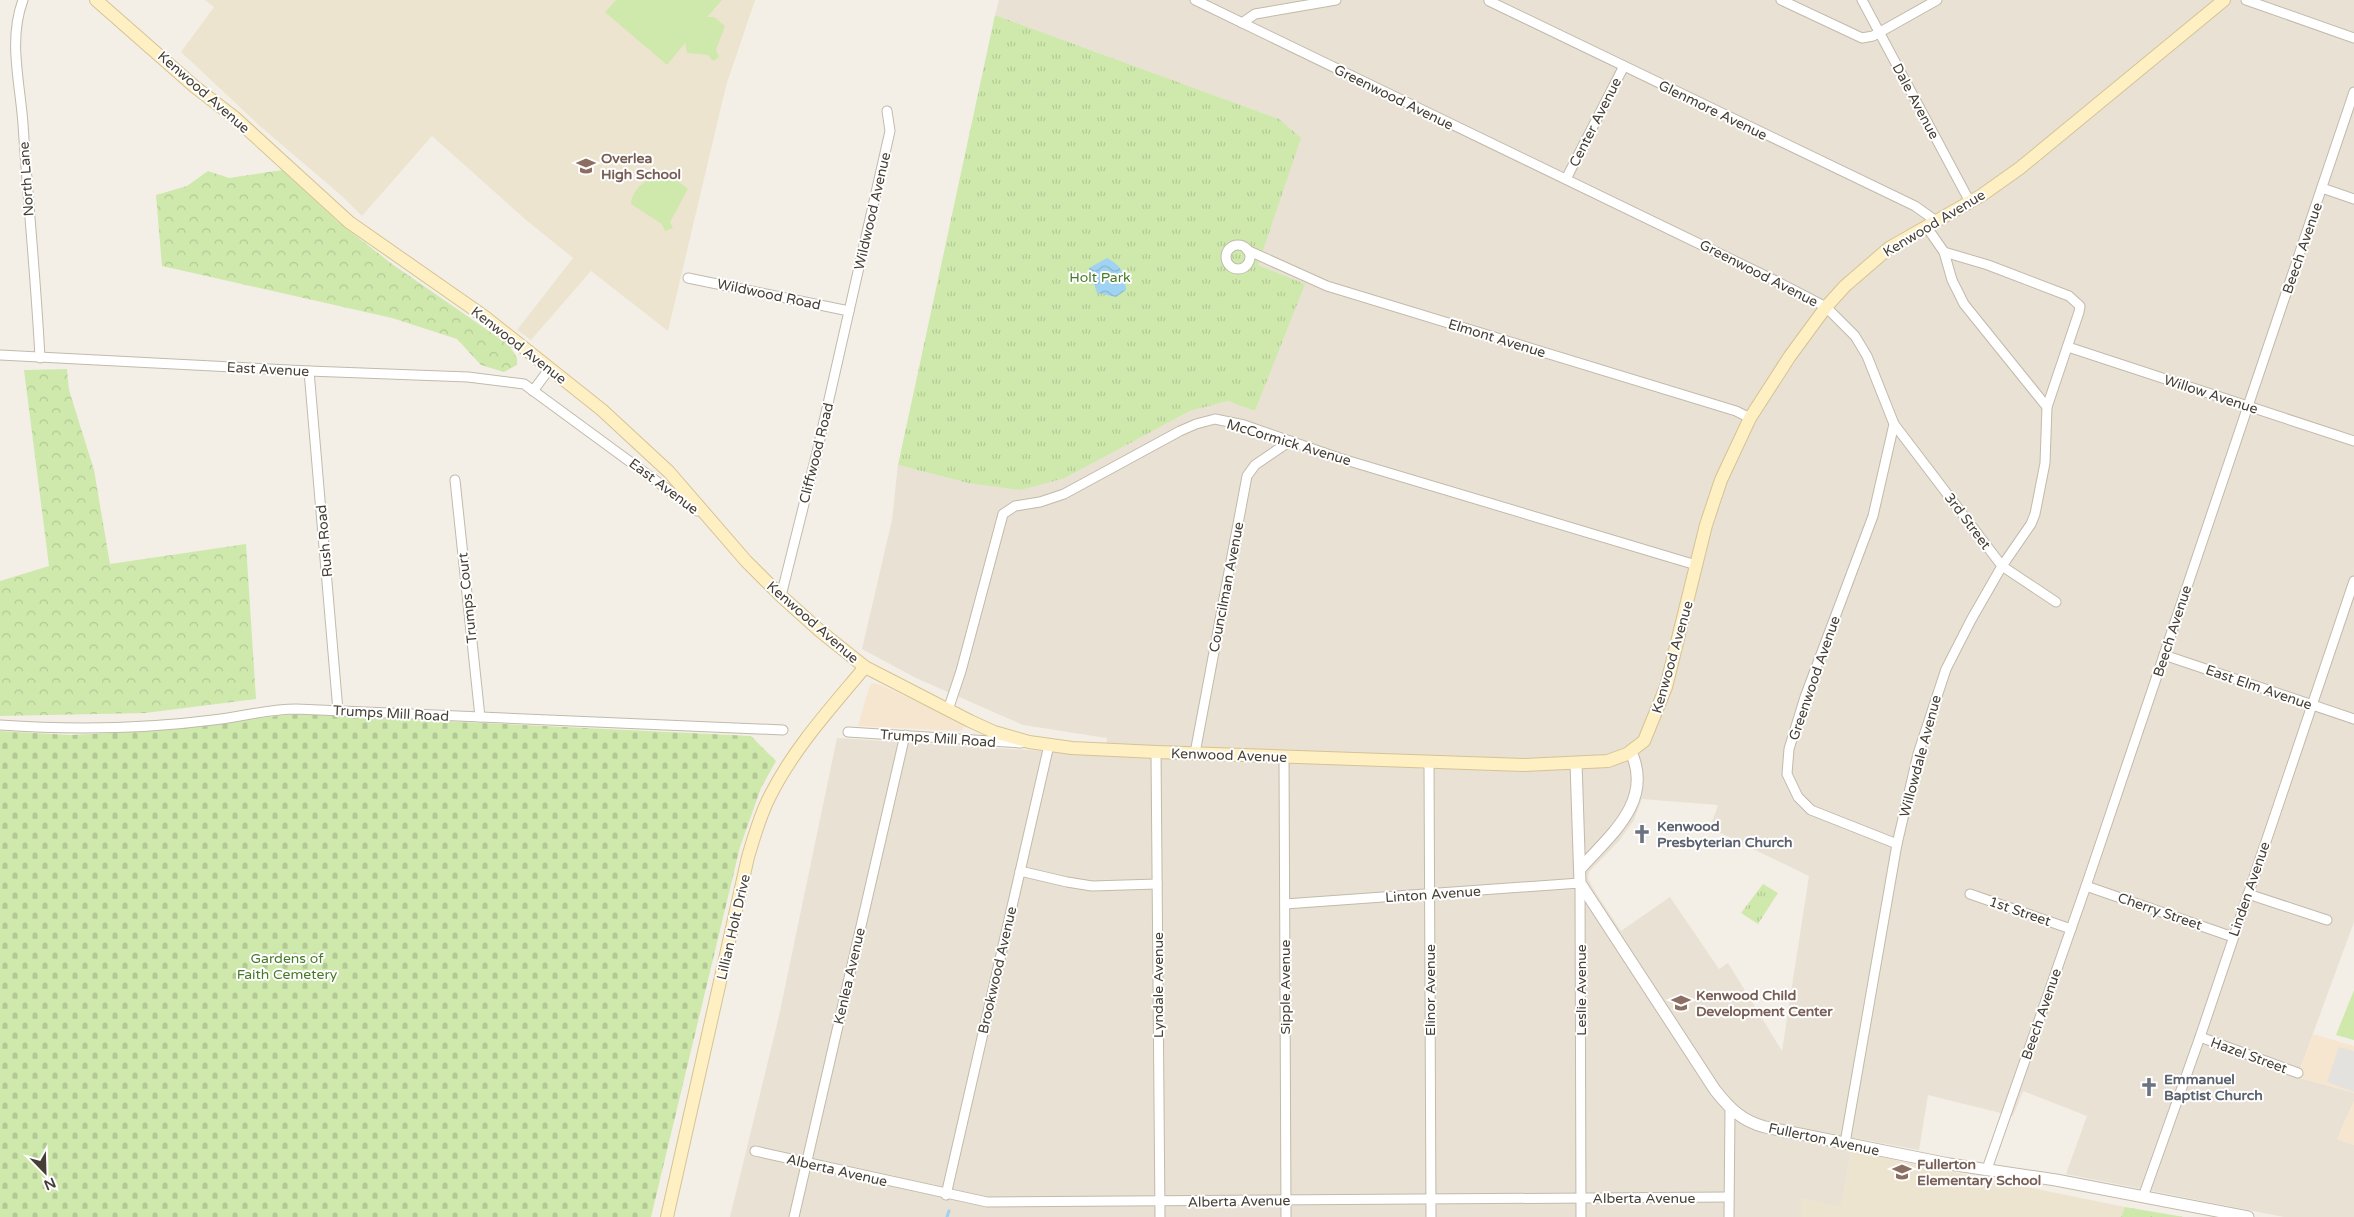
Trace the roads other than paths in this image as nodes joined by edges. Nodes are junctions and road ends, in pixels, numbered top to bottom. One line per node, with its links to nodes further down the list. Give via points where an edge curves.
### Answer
1 (23, 0): 29 (street, North Lane, via 16,28 15,55)
2 (96, 0): 30 (main road, Kenwood Avenue, via 234,117 349,222 485,317)
3 (1195, 0): 11 (street, Greenwood Avenue)
4 (1336, 0): 11 (street, via 1255,14)
5 (1489, 0): 14 (street, Glenmore Avenue)
6 (1781, 0): 12 (street, via 1858,38)
7 (1862, 0): 12 (street, Dale Avenue)
8 (1937, 0): 12 (street)
9 (2224, 0): 20 (main road, Kenwood Avenue, via 2020,168)
10 (2246, 0): 13 (street)
11 (1242, 23): 17 (street, Greenwood Avenue)
12 (1880, 33): 20 (street, Dale Avenue)
13 (2354, 38)
14 (1624, 66): 17 (street, Center Avenue); 21 (street, Glenmore Avenue, via 1914,206)
15 (2354, 92): 18 (street, Beech Avenue)
16 (887, 110): 26 (street, Wildwood Avenue, via 890,131)
17 (1566, 179): 25 (street, Greenwood Avenue)
18 (2322, 188): 19 (street); 33 (street, Beech Avenue)
19 (2354, 199)
20 (1970, 202): 21 (main road, Kenwood Avenue)
21 (1931, 224): 23 (street); 25 (main road, Kenwood Avenue, via 1880,255)
22 (1247, 250): 35 (street, Elmont Avenue, via 1327,286 1650,384)
23 (1944, 252): 27 (street, Willowdale Avenue, via 1988,264 2069,296 2080,306); 34 (street, via 1952,280 1964,304)
24 (688, 278): 26 (street, Wildwood Road)
25 (1826, 307): 35 (main road, Kenwood Avenue); 36 (street, Greenwood Avenue, via 1862,347)
26 (849, 311): 44 (street, Cliffwood Road)
27 (2068, 347): 33 (street, Willow Avenue); 34 (street, Willowdale Avenue)
28 (0, 356): 29 (street, East Avenue)
29 (40, 358): 31 (street, East Avenue)
30 (550, 368): 32 (street); 40 (main road, Kenwood Avenue, via 650,453)
31 (309, 372): 32 (street, East Avenue, via 506,380 524,384); 50 (street, Rush Road)
32 (533, 391): 40 (street, East Avenue, via 694,508)
33 (2247, 405): 38 (street, Willow Avenue); 46 (street, Beech Avenue)
34 (2047, 407): 42 (street, Willowdale Avenue, via 2047,443 2038,505 2031,524)
35 (1750, 418): 41 (main road, Kenwood Avenue, via 1711,507)
36 (1894, 424): 42 (street, 3rd Street); 65 (street, Greenwood Avenue, via 1873,516 1805,697 1787,760 1787,774 1798,797 1811,810)
37 (1290, 441): 41 (street, McCormick Avenue); 49 (street, McCormick Avenue, via 1244,426 1206,420 1064,494 1007,510 999,527); 61 (street, Councilman Avenue, via 1256,465 1247,476)
38 (2354, 441)
39 (455, 480): 51 (street, Trumps Court)
40 (720, 531): 44 (main road, Kenwood Avenue)
41 (1696, 565): 60 (main road, Kenwood Avenue, via 1659,707 1644,741)
42 (2002, 566): 45 (street, 3rd Street); 65 (street, Willowdale Avenue, via 1971,620 1937,694 1918,754)
43 (2354, 581): 48 (street, Linden Avenue)
44 (780, 596): 47 (main road, Kenwood Avenue)
45 (2056, 602)
46 (2164, 655): 48 (street, East Elm Avenue); 70 (street, Beech Avenue)
47 (865, 667): 49 (main road, Kenwood Avenue); 92 (main road, Lillian Holt Drive, via 794,754 757,827)
48 (2312, 705): 52 (street, East Elm Avenue); 73 (street, Linden Avenue)
49 (948, 710): 57 (main road, Kenwood Avenue, via 994,732)
50 (338, 711): 51 (street, Trumps Mill Road); 53 (street, Trumps Mill Road, via 281,709 212,720 124,727 53,729)
51 (480, 718): 54 (street, Trumps Mill Road)
52 (2354, 719)
53 (0, 725)
54 (783, 730)
55 (848, 732): 56 (street, Trumps Mill Road)
56 (905, 735): 57 (street, Trumps Mill Road, via 1014,744); 83 (street, Kenlea Avenue)
57 (1029, 742): 58 (main road, Kenwood Avenue)
58 (1049, 744): 59 (main road, Kenwood Avenue); 67 (street, Brookwood Avenue)
59 (1156, 752): 61 (main road, Kenwood Avenue); 69 (street, Lyndale Avenue)
60 (1631, 752): 64 (main road, Kenwood Avenue, via 1608,761); 66 (street, via 1638,769 1627,816)
61 (1195, 754): 62 (main road, Kenwood Avenue)
62 (1284, 758): 63 (main road, Kenwood Avenue); 74 (street, Sipple Avenue)
63 (1429, 763): 64 (main road, Kenwood Avenue); 71 (street, Elinor Avenue)
64 (1576, 763): 66 (street, Leslie Avenue)
65 (1897, 844): 81 (street, Willowdale Avenue)
66 (1580, 868): 68 (street, Leslie Avenue)
67 (1020, 871): 69 (street, via 1092,886); 85 (street, Brookwood Avenue)
68 (1580, 883): 71 (street, Linton Avenue); 80 (street, Fullerton Avenue); 88 (street, Leslie Avenue)
69 (1157, 884): 91 (street, Lyndale Avenue)
70 (2086, 886): 76 (street, Beech Avenue); 77 (street, Cherry Street)
71 (1430, 894): 74 (street, Linton Avenue); 89 (street, Elinor Avenue)
72 (1970, 894): 76 (street, 1st Street)
73 (2248, 894): 75 (street); 77 (street, Linden Avenue)
74 (1285, 904): 90 (street, Sipple Avenue)
75 (2327, 920)
76 (2071, 928): 84 (street, Beech Avenue)
77 (2234, 937): 78 (street, Linden Avenue)
78 (2200, 1037): 79 (street, Hazel Street); 87 (street, Linden Avenue)
79 (2298, 1073)
80 (1730, 1109): 81 (street, Fullerton Avenue, via 1753,1124); 86 (street)
81 (1845, 1143): 84 (street, Fullerton Avenue)
82 (755, 1151): 83 (street, Alberta Avenue)
83 (806, 1163): 85 (street, Alberta Avenue); 93 (street, Kenlea Avenue)
84 (1987, 1169): 87 (street, Fullerton Avenue)
85 (946, 1195): 91 (street, Alberta Avenue, via 1001,1203)
86 (1728, 1197): 88 (street, Alberta Avenue); 98 (street)
87 (2143, 1197): 99 (street, Fullerton Avenue)
88 (1581, 1198): 89 (street, Alberta Avenue); 97 (street, Leslie Avenue)
89 (1431, 1200): 90 (street, Alberta Avenue); 96 (street, Elinor Avenue)
90 (1286, 1201): 91 (street, Alberta Avenue); 95 (street, Sipple Avenue)
91 (1160, 1202): 94 (street, Lyndale Avenue)
92 (667, 1217)
93 (794, 1217)
94 (1160, 1217)
95 (1286, 1217)
96 (1431, 1217)
97 (1581, 1217)
98 (1729, 1217)
99 (2248, 1217)

